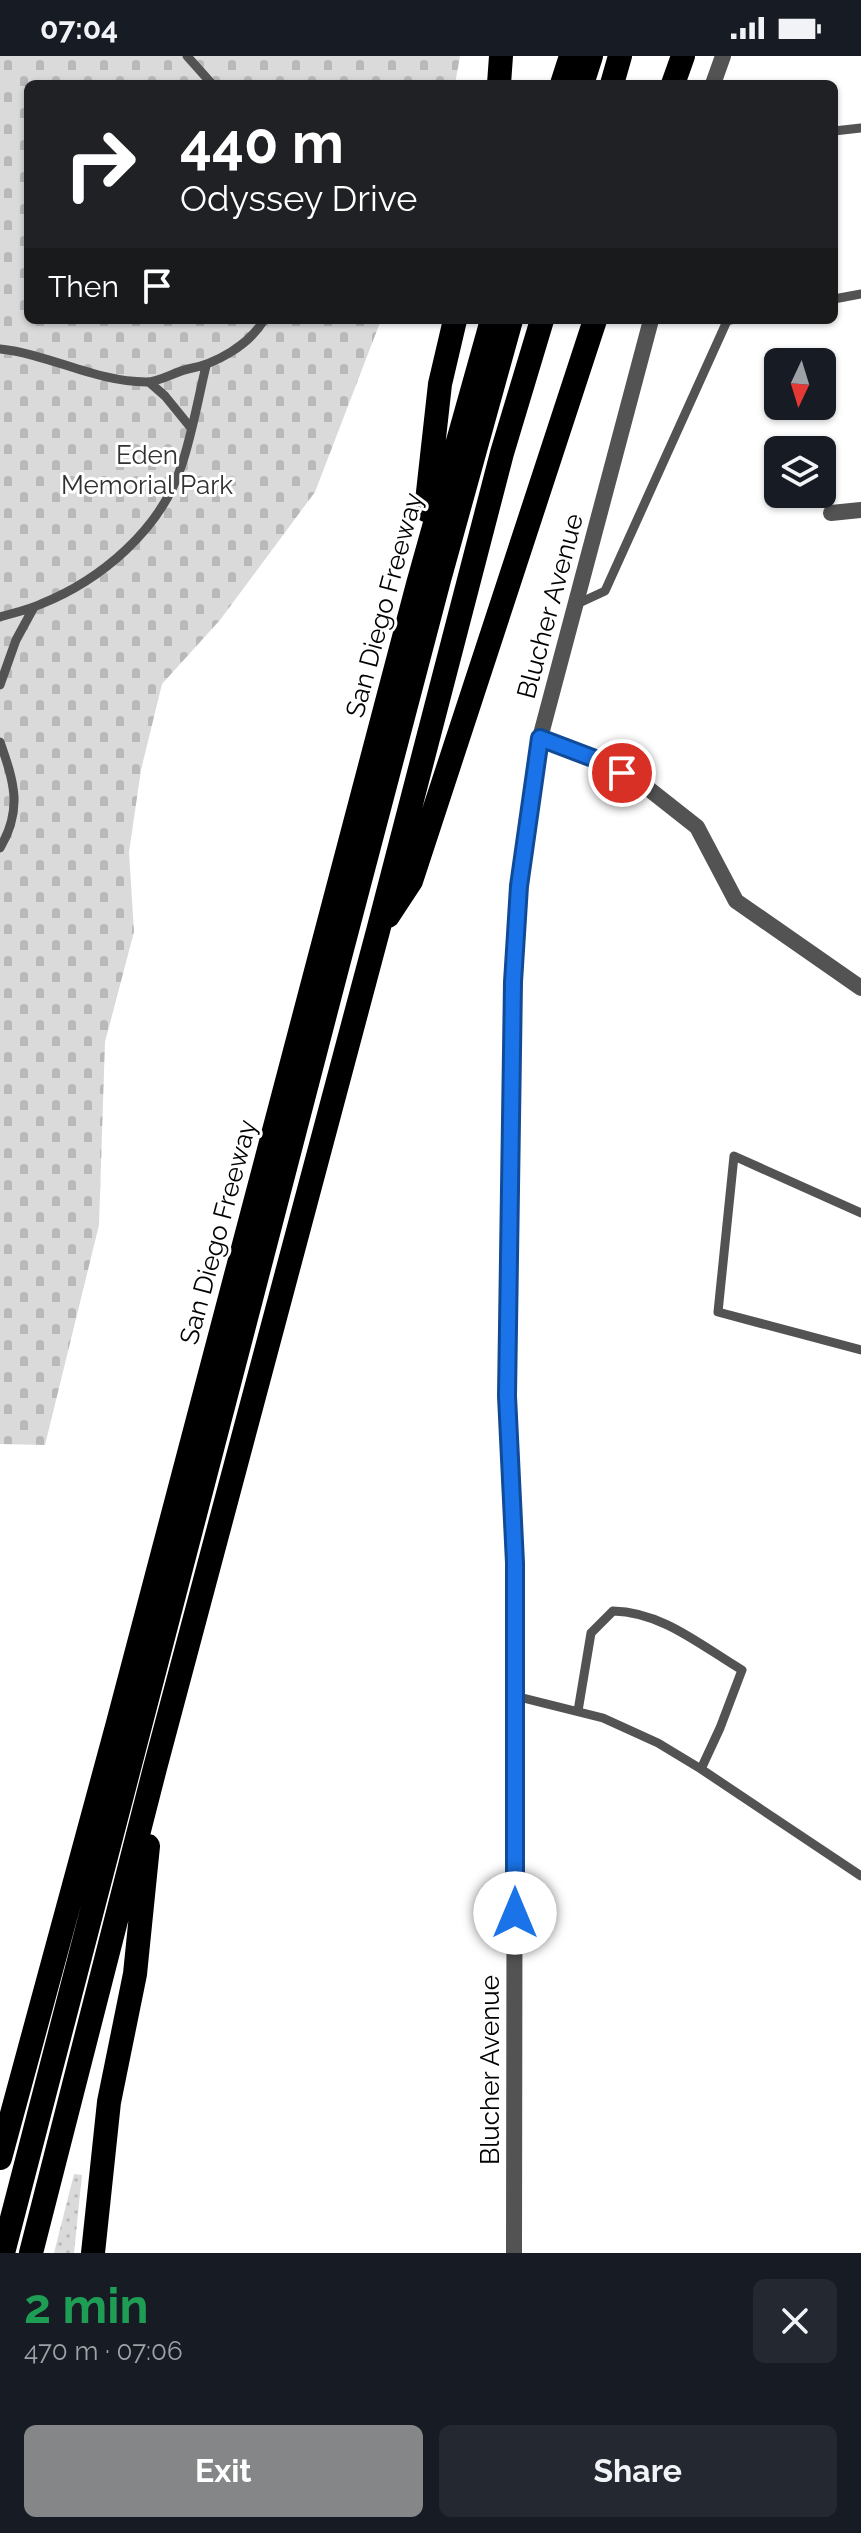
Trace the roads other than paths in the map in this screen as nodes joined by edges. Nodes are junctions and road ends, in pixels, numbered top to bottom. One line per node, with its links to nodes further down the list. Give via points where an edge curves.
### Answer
1 (187, 56): 8 (lane)
2 (501, 56): 9 (highway)
3 (571, 56): 10 (highway)
4 (591, 56): 11 (highway)
5 (620, 56): 12 (highway)
6 (683, 56): 13 (highway)
7 (723, 56): 14 (street)
8 (208, 80)
9 (499, 80)
10 (563, 80)
11 (583, 80)
12 (613, 80)
13 (674, 80)
14 (714, 80)
15 (861, 128): 16 (lane)
16 (838, 131)
17 (861, 294): 18 (lane)
18 (838, 298)
19 (262, 324): 28 (lane)
20 (454, 324): 33 (highway, via 440,384)
21 (491, 324): 33 (highway, San Diego Freeway)
22 (510, 324): 51 (highway)
23 (541, 324): 41 (highway, via 502,453)
24 (594, 324): 41 (highway, via 411,881)
25 (650, 324): 34 (street, Blucher Avenue)
26 (726, 324): 34 (lane, via 605,591)
27 (0, 349): 29 (lane)
28 (206, 366): 29 (lane); 30 (lane)
29 (149, 382): 30 (lane)
30 (191, 428): 35 (lane, via 181,468 160,512 126,551 81,584)
31 (861, 510): 32 (street)
32 (831, 513)
33 (418, 584): 50 (highway, San Diego Freeway)
34 (577, 604): 38 (street, Blucher Avenue)
35 (34, 607): 36 (lane); 37 (lane)
36 (0, 617)
37 (0, 685)
38 (540, 738): 42 (street, via 598,760 645,786 697,827 736,901); 45 (street, Blucher Avenue, via 519,886 513,982 507,1396)
39 (0, 742): 40 (lane, via 15,788 9,832)
40 (0, 848)
41 (378, 931): 47 (highway)
42 (861, 988)
43 (861, 1213): 44 (lane, via 734,1156 718,1312)
44 (861, 1350)
45 (515, 1696): 46 (lane); 54 (street, Blucher Avenue)
46 (578, 1711): 48 (lane, via 658,1743); 48 (lane, via 591,1633 613,1611 660,1619 742,1670)
47 (155, 1768): 52 (highway); 53 (highway, via 135,1974 109,2102)
48 (701, 1769): 49 (lane)
49 (861, 1876)
50 (0, 2158)
51 (3, 2253)
52 (31, 2253)
53 (93, 2253)
54 (514, 2253)

